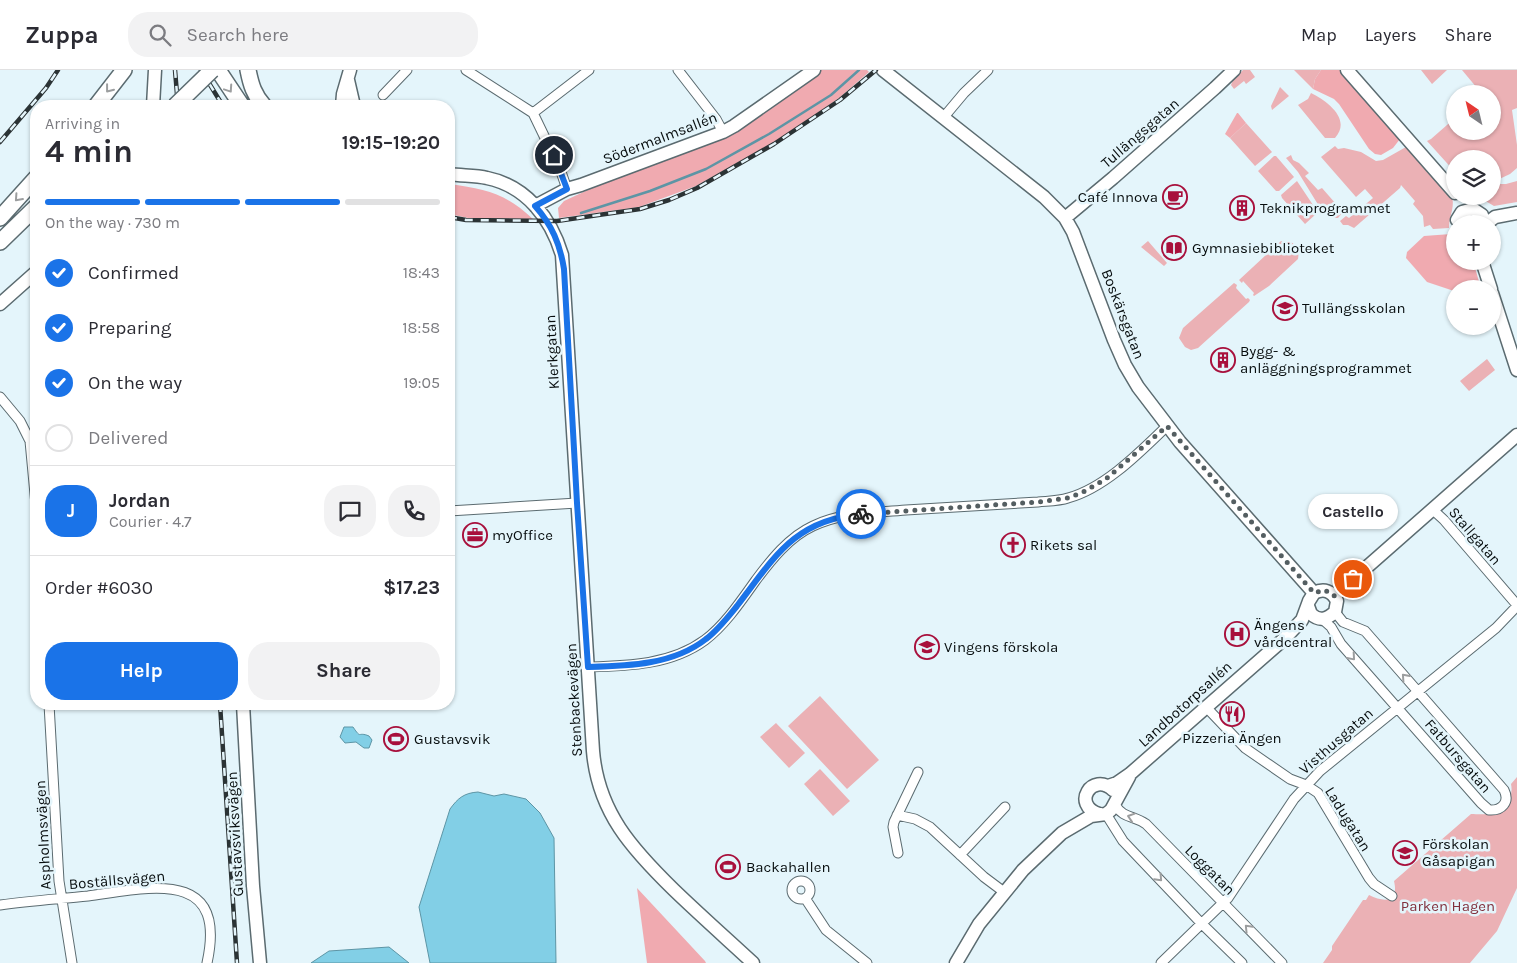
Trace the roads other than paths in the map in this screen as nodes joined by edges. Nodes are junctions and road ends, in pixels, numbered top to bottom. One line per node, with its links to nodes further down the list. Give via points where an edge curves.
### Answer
1 (124, 70): 18 (main road, one-way to 18)
2 (154, 70): 19 (street)
3 (202, 70): 20 (main road)
4 (212, 70): 21 (main road, bridge)
5 (218, 70): 22 (main road, one-way to 22)
6 (248, 70): 23 (main road)
7 (406, 70): 17 (street)
8 (466, 70): 26 (street)
9 (589, 70): 26 (street)
10 (678, 70): 28 (street)
11 (814, 70): 28 (street, Södermalmsallén)
12 (883, 70): 27 (street, Boskärsgatan)
13 (988, 70): 27 (street)
14 (1234, 70): 42 (street, Tullängsgatan)
15 (1347, 70): 30 (street)
16 (349, 75): 24 (street); 25 (street)
17 (383, 95)
18 (101, 100)
19 (153, 100)
20 (173, 100)
21 (181, 100)
22 (238, 100)
23 (259, 100)
24 (342, 100)
25 (353, 100)
26 (533, 113): 32 (street)
27 (943, 118): 42 (street, Boskärsgatan, via 1044,197)
28 (723, 132): 32 (street, Södermalmsallén)
29 (455, 175): 34 (street, via 478,176 503,183 526,196)
30 (1446, 183)
31 (30, 185): 41 (main road, one-way to 41)
32 (567, 189): 34 (street, Södermalmsallén)
33 (1469, 205): 39 (street)
34 (535, 206): 52 (street, Klerkgatan, via 552,228 562,255)
35 (30, 213): 43 (main road)
36 (1517, 213): 40 (street)
37 (1460, 215): 38 (street, via 1462,212)
38 (1475, 215)
39 (1481, 215)
40 (1500, 215)
41 (0, 218)
42 (1065, 218): 49 (street, Boskärsgatan, via 1078,241 1125,365)
43 (0, 242)
44 (30, 277): 45 (street)
45 (0, 304)
46 (1501, 321): 47 (street)
47 (1517, 370)
48 (0, 397): 51 (street, via 20,421)
49 (1167, 426): 55 (street, Boskärsgatan); 62 (street, via 1106,479 1068,498 848,515 812,526 770,561 729,615 700,643 651,662)
50 (1517, 435): 53 (street)
51 (30, 441)
52 (577, 503): 54 (street); 62 (street, Stenbackevägen)
53 (1432, 508): 56 (street); 58 (street, Stallgatan)
54 (455, 510)
55 (1314, 593): 56 (street, via 1325,590); 57 (street)
56 (1334, 596): 59 (street, via 1337,601)
57 (1308, 606): 60 (street, via 1311,614); 61 (street, Landbotorpsallén, via 1302,620)
58 (1517, 606): 63 (street, Visthusgatan, via 1496,628)
59 (1335, 612): 60 (street, via 1329,618); 63 (street, Fatbursgatan, one-way to 59, via 1365,632 1343,622)
60 (1320, 619): 61 (street, Landbotorpsallén); 65 (street, Fatbursgatan, one-way to 65, via 1331,627 1341,644)
61 (1284, 639): 64 (street, Landbotorpsallén)
62 (588, 667): 89 (street, Stenbackevägen, via 594,768 602,795 616,823 648,864)
63 (1418, 691): 65 (street, Visthusgatan); 65 (street, Fatbursgatan, via 1504,790 1507,796 1501,809 1486,809)
64 (1206, 707): 69 (street, Landbotorpsallén); 70 (street, Ladugatan, via 1245,748 1290,779)
65 (1397, 708): 70 (street, Visthusgatan)
66 (49, 710): 81 (street, Aspholmsvägen)
67 (243, 710): 88 (street, Gustavsviksvägen)
68 (918, 772): 75 (street)
69 (1130, 774): 71 (street, Landbotorpsallén); 74 (street, Landbotorpsallén)
70 (1306, 785): 80 (street, Ladugatan, via 1318,793 1369,878); 83 (street, Visthusgatan)
71 (1108, 786): 72 (street, via 1090,788); 74 (street, via 1112,790)
72 (1085, 801): 74 (street, via 1092,812); 76 (street)
73 (1005, 807): 78 (street)
74 (1109, 808): 76 (street); 83 (street, Loggatan, one-way to 74, via 1146,824); 85 (street, one-way to 85, via 1123,841)
75 (897, 814): 77 (street, via 893,827); 78 (street, via 923,822)
76 (1062, 833): 79 (street)
77 (898, 852)
78 (960, 855): 79 (street)
79 (1004, 892): 91 (street, via 979,924)
80 (1392, 896)
81 (61, 898): 84 (street, Boställsvägen); 86 (street, Aspholmsvägen); 87 (street, Boställsvägen, via 148,888 174,888 189,894 202,904 210,924)
82 (805, 898): 90 (street, via 826,930)
83 (1223, 903): 85 (street, Visthusgatan); 94 (street, Loggatan, one-way to 83)
84 (0, 905)
85 (1201, 923): 92 (street); 93 (street)
86 (72, 963)
87 (207, 963)
88 (260, 963)
89 (753, 963)
90 (866, 963)
91 (956, 963)
92 (1161, 963)
93 (1242, 963)
94 (1282, 963)

